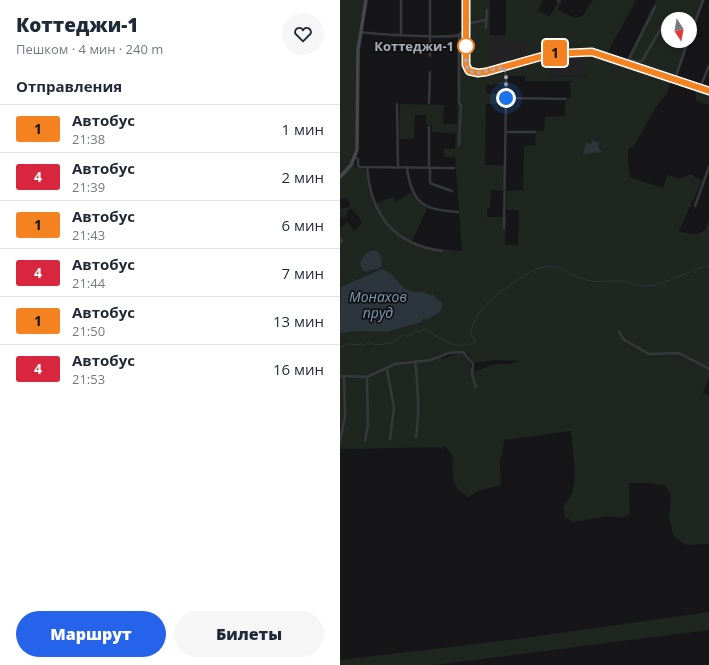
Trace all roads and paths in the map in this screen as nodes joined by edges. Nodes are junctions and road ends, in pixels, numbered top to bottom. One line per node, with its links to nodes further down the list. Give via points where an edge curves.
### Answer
1 (366, 0): 14 (main road)
2 (401, 0): 16 (street)
3 (430, 0): 17 (street)
4 (466, 0): 10 (street)
5 (703, 0): 8 (street)
6 (655, 7): 20 (street)
7 (487, 10): 9 (street)
8 (697, 17)
9 (486, 20): 10 (street); 11 (street)
10 (466, 24): 13 (street)
11 (486, 28)
12 (661, 28): 20 (street, via 642,61)
13 (466, 30): 15 (street); 23 (street, via 469,71 478,73)
14 (360, 32): 16 (street); 36 (main road, via 357,69 358,136)
15 (459, 34): 17 (street); 35 (street, via 462,106)
16 (401, 35): 17 (street)
17 (430, 36): 19 (street)
18 (686, 48): 25 (street)
19 (430, 56)
20 (629, 59): 21 (street)
21 (628, 63): 23 (street, via 581,51 539,56); 25 (street)
22 (709, 66): 26 (street)
23 (504, 67): 28 (street)
24 (430, 72): 30 (street)
25 (676, 79): 26 (street)
26 (700, 88): 27 (street)
27 (709, 91)
28 (506, 98): 29 (street); 33 (street)
29 (566, 99)
30 (429, 103)
31 (397, 104): 38 (street)
32 (429, 127): 41 (street)
33 (506, 132): 34 (street); 47 (street)
34 (535, 132)
35 (459, 145)
36 (355, 157): 37 (street, via 358,158 358,166); 43 (main road, via 352,165)
37 (367, 167): 38 (street); 50 (street, via 371,192 388,226 421,248)
38 (398, 167): 39 (street)
39 (406, 167): 41 (street); 46 (street, via 412,192 422,204 437,210)
40 (709, 167): 45 (street)
41 (429, 168): 42 (street); 44 (street, via 432,184)
42 (454, 168)
43 (340, 176)
44 (452, 191)
45 (695, 206)
46 (458, 212)
47 (504, 228)
48 (340, 238): 49 (street)
49 (341, 242)
50 (442, 251)
51 (620, 331): 54 (street, via 623,339 649,354 679,354)
52 (415, 361): 53 (street, via 395,364); 57 (street, via 463,352 473,364 472,375); 58 (street, via 418,383)
53 (386, 369): 56 (street); 59 (street, via 394,408)
54 (709, 369)
55 (342, 376): 56 (street); 60 (street, via 345,416)
56 (367, 377): 61 (street, via 368,425)
57 (476, 387)
58 (416, 437)
59 (390, 439)
60 (340, 441)
61 (365, 441)

